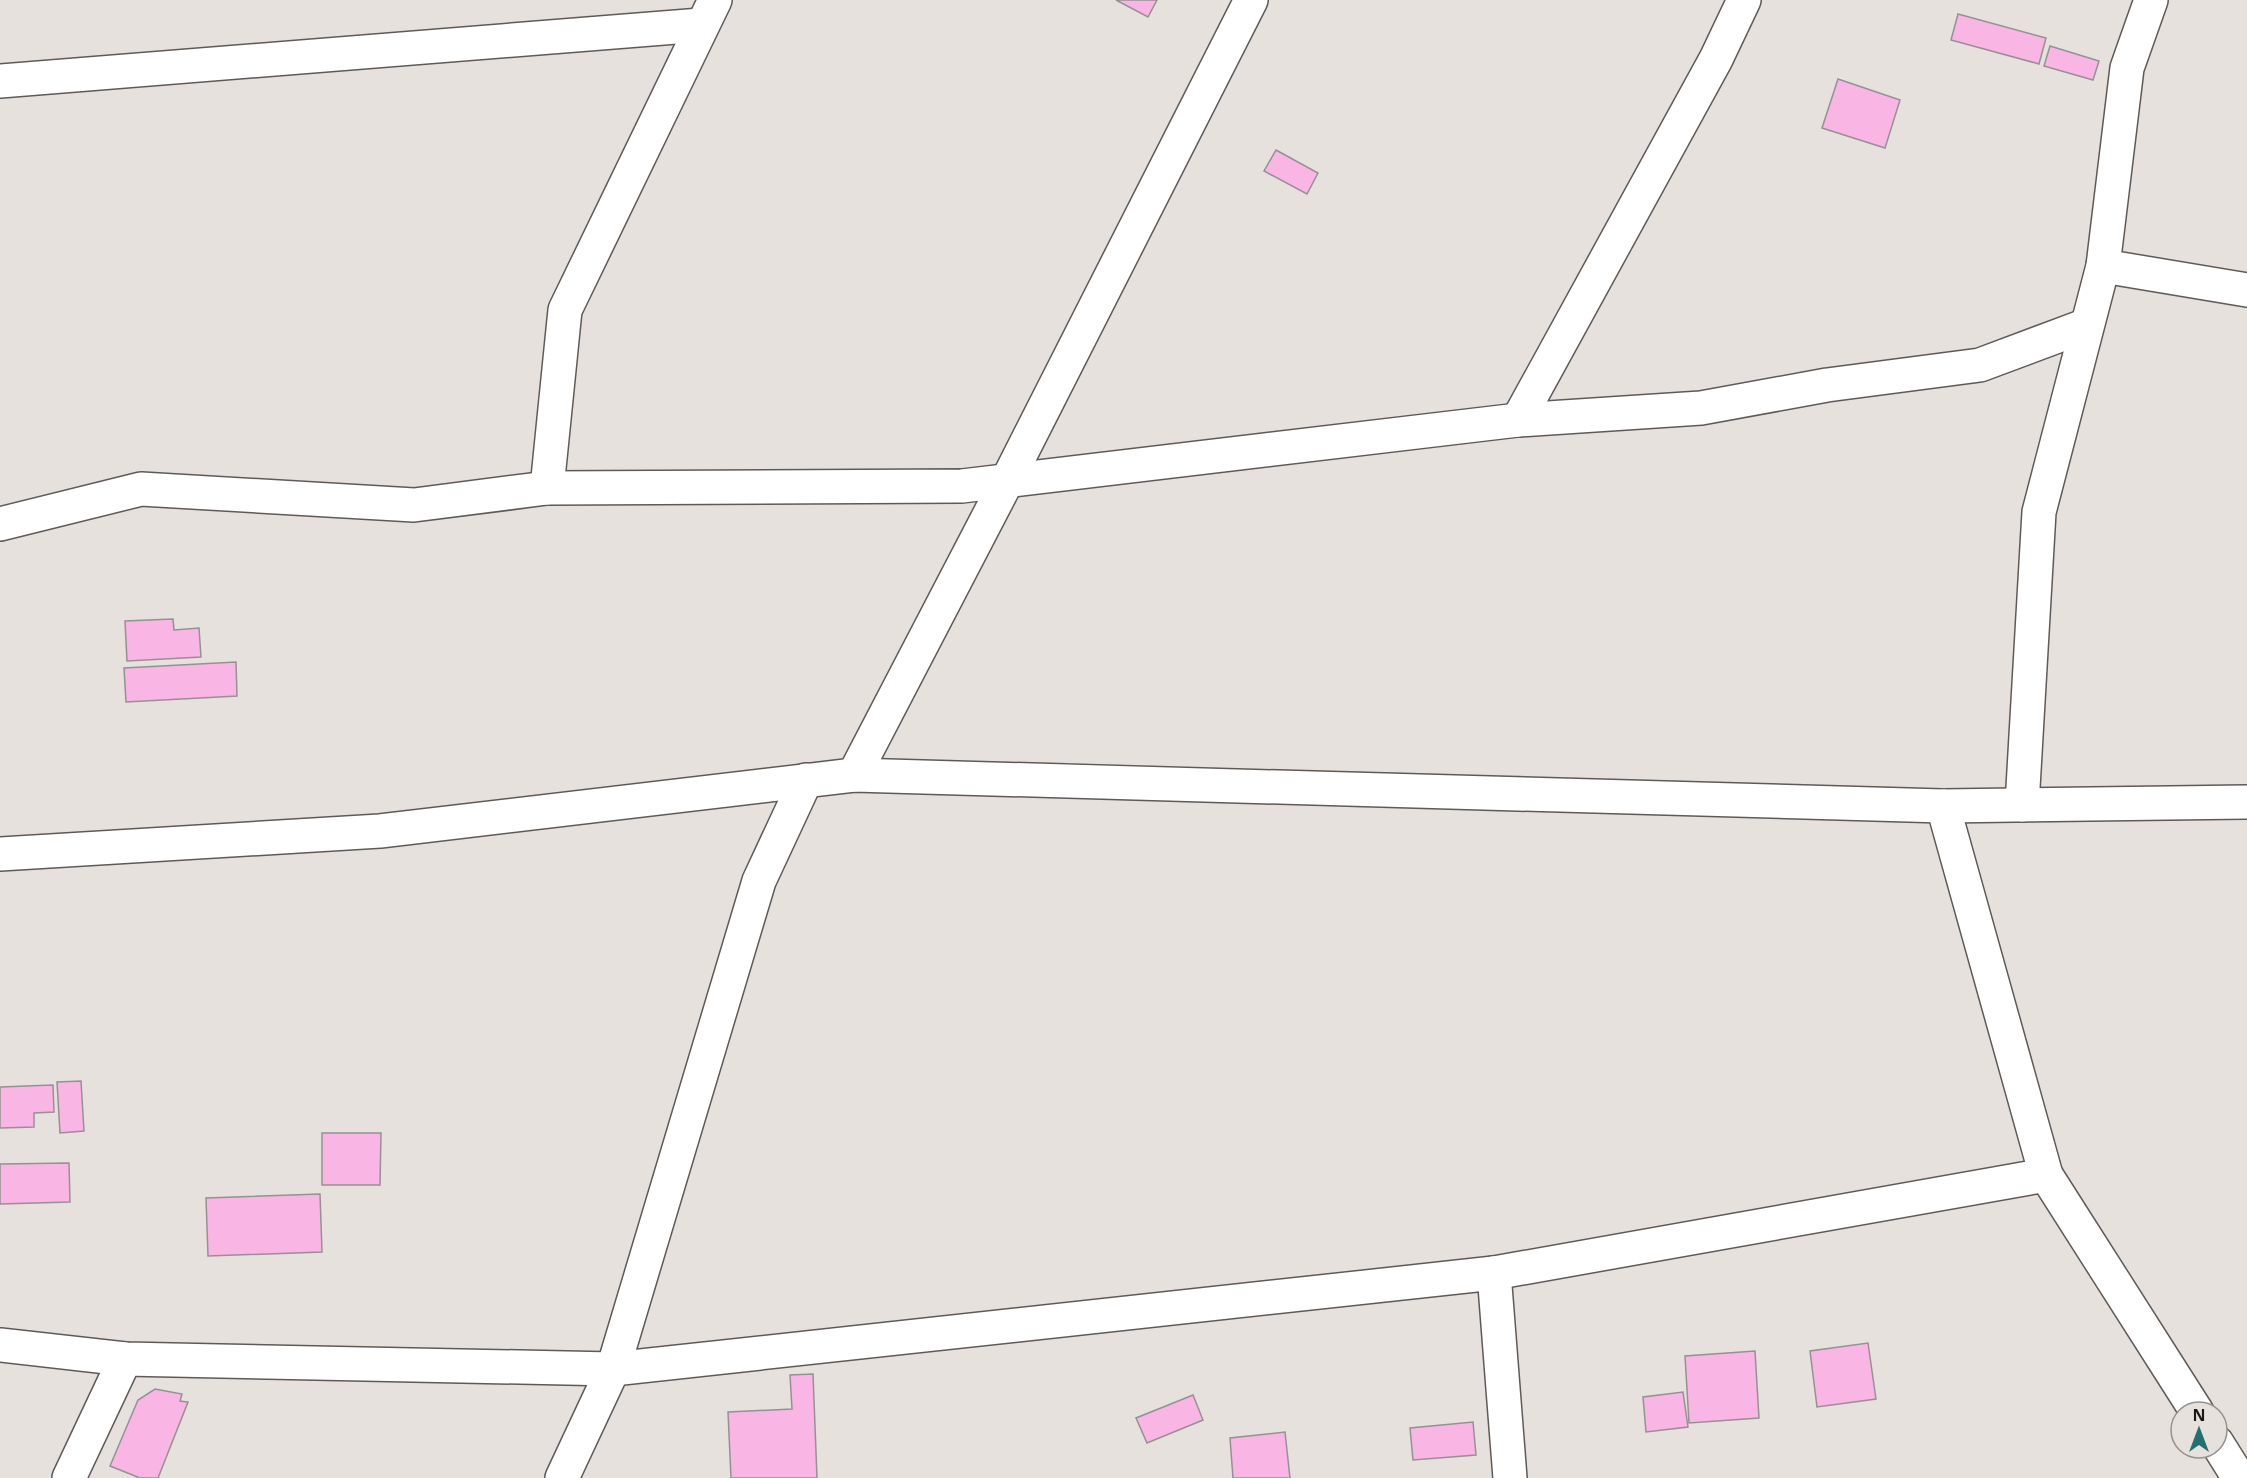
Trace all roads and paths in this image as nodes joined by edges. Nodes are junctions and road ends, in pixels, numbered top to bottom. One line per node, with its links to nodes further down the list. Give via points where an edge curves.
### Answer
1 (1251, 0): 10 (street)
2 (1744, 0): 9 (street, via 1711,70)
3 (2151, 0): 6 (street, via 2127,68)
4 (708, 13): 5 (street); 11 (street, via 565,310)
5 (0, 81)
6 (2103, 266): 7 (street); 8 (street)
7 (2247, 290)
8 (2087, 325): 9 (street, via 1980,365 1827,385 1701,408); 16 (street, via 2039,512)
9 (1518, 420): 10 (street)
10 (1008, 479): 11 (street, via 962,486); 13 (street)
11 (548, 488): 12 (street, via 414,505 141,489)
12 (0, 524)
13 (854, 775): 14 (street); 17 (street)
14 (806, 780): 18 (street, via 381,831); 23 (street, via 759,882)
15 (2247, 802): 16 (street)
16 (2022, 805): 17 (street)
17 (1943, 807): 19 (street)
18 (0, 854)
19 (2046, 1175): 20 (street); 24 (street)
20 (1494, 1273): 23 (street); 28 (street)
21 (0, 1345): 22 (street)
22 (125, 1359): 23 (street); 26 (street)
23 (613, 1369): 27 (street)
24 (2189, 1400)
25 (2228, 1460): 29 (street)
26 (69, 1478)
27 (562, 1478)
28 (1510, 1478)
29 (2239, 1478)

